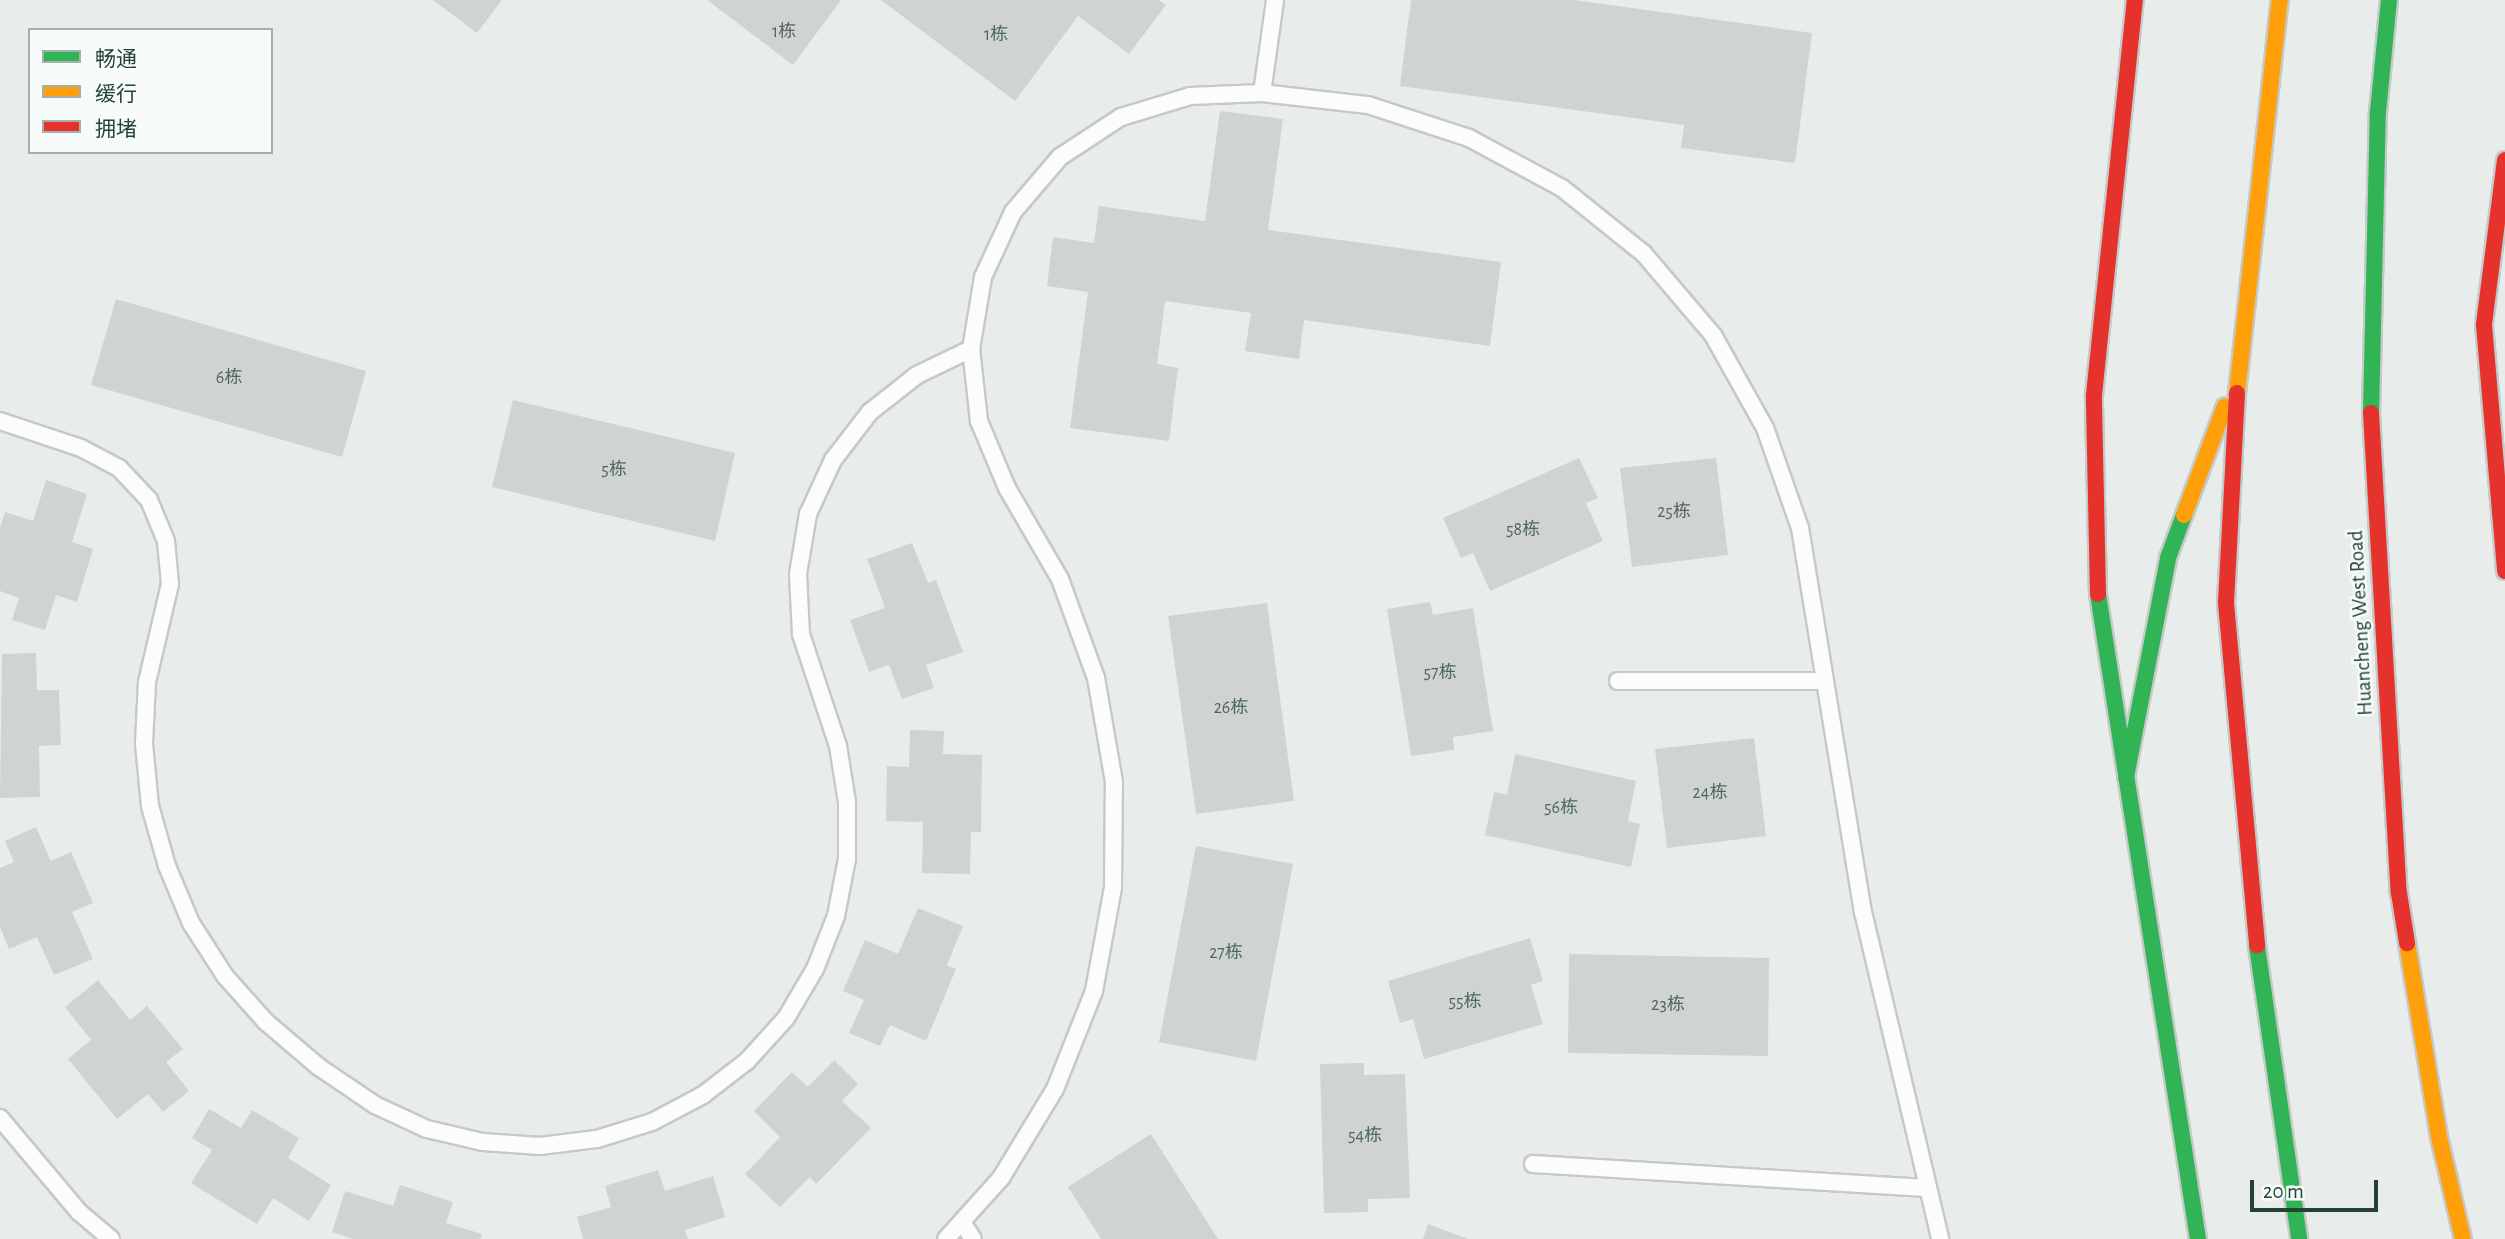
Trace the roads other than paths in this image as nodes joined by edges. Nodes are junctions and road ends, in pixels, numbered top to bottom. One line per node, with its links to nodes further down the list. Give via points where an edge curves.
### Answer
1 (1275, 0): 5 (lane)
2 (2134, 0): 13 (main road, via 2094,395 2098,613)
3 (2280, 0): 8 (main road)
4 (2389, 0): 24 (main road, Huancheng West Road, via 2378,112 2370,401 2380,590 2399,894 2439,1137)
5 (1262, 93): 7 (lane, via 1190,96 1132,114 1060,158 1013,212 983,277); 12 (lane, via 1368,106 1469,138 1562,188 1644,254 1713,335 1765,428 1800,528)
6 (2505, 160): 10 (main road, via 2484,325)
7 (971, 349): 9 (lane, via 916,375 870,412 833,460 808,514 798,574 801,634 838,746 847,802 847,859 838,905 815,970 786,1018 747,1061 703,1096 652,1122 540,1146 483,1142 427,1129 375,1105 319,1067 266,1022 225,976 191,923 167,866 150,806 144,744 147,682 170,584 166,541 149,500 119,468 81,448); 17 (lane, via 979,421 1007,488 1060,579 1096,678 1114,782 1113,887 1094,991 1055,1089 1001,1178)
8 (2238, 372): 13 (main road, via 2168,558); 23 (main road, via 2226,603 2261,989)
9 (0, 421)
10 (2505, 571)
11 (1618, 681): 12 (lane)
12 (1823, 681): 16 (lane, via 1863,912)
13 (2126, 777): 22 (main road)
14 (0, 1118): 18 (lane, via 79,1212)
15 (1533, 1164): 16 (lane)
16 (1926, 1188): 21 (lane)
17 (962, 1222): 19 (lane); 20 (lane)
18 (111, 1239)
19 (946, 1239)
20 (973, 1239)
21 (1940, 1239)
22 (2198, 1239)
23 (2299, 1239)
24 (2463, 1239)

